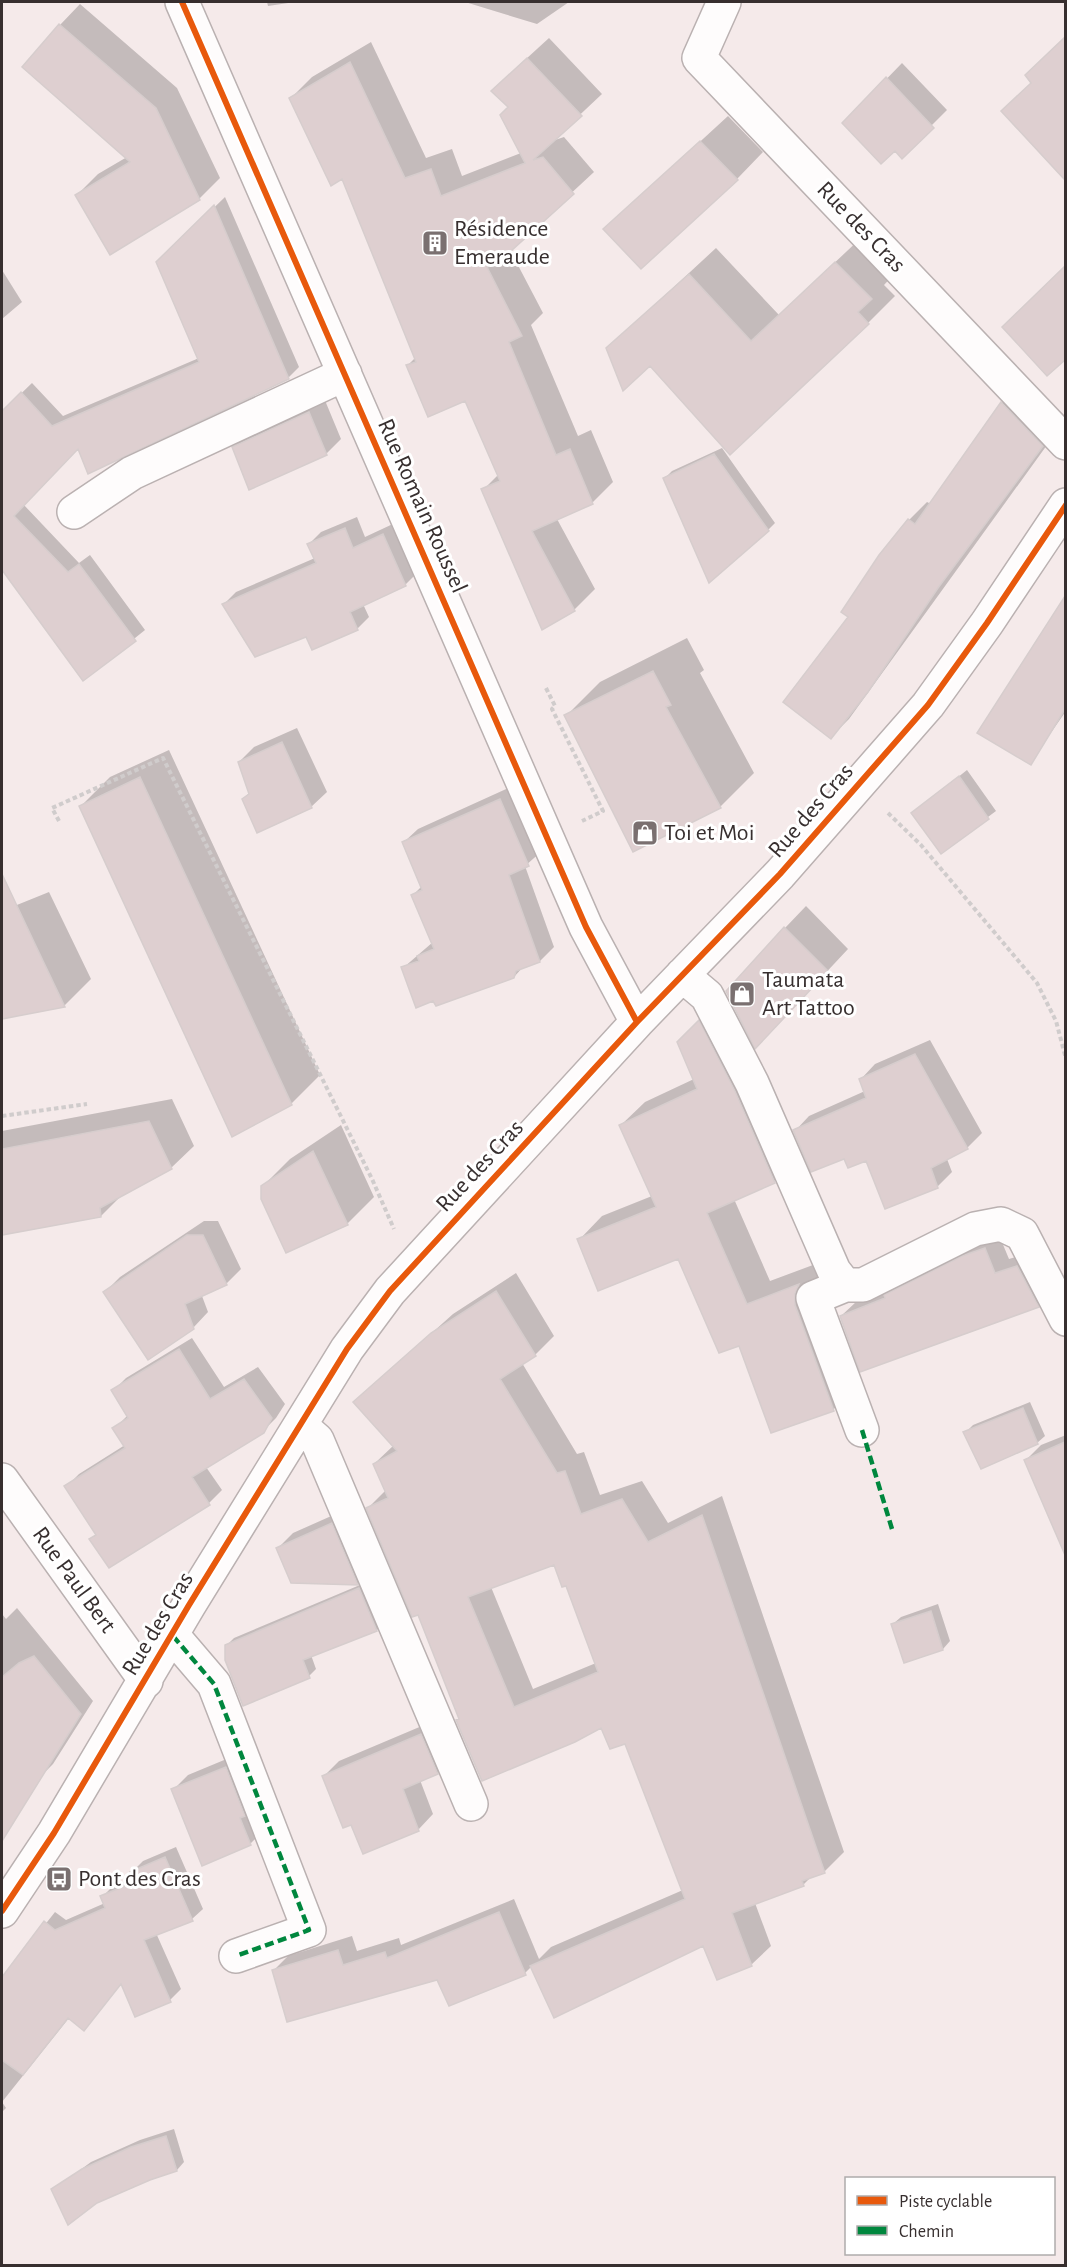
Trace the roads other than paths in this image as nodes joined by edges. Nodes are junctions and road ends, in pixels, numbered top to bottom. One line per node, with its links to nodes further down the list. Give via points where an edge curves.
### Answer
1 (182, 2): 3 (street, Rue Romain Roussel)
2 (724, 2): 4 (street, Rue des Cras, via 699,58)
3 (345, 374): 6 (street, via 132,474); 8 (street, Rue Romain Roussel, via 586,927)
4 (1065, 443)
5 (1065, 505): 7 (street, Rue des Cras, via 927,705 780,874)
6 (74, 512)
7 (682, 975): 8 (street, Rue des Cras); 9 (street, via 707,996 752,1083)
8 (637, 1022): 11 (street, Rue des Cras, via 390,1291 347,1349)
9 (844, 1286): 10 (street, via 863,1285 975,1229 1001,1224 1022,1234); 12 (street, via 813,1298)
10 (1065, 1319)
11 (301, 1426): 14 (street, Rue des Cras); 16 (street, via 317,1440)
12 (862, 1430)
13 (2, 1480): 15 (street, Rue Paul Bert)
14 (173, 1636): 15 (street, Rue des Cras); 18 (street, Rue des Cras, via 214,1684 309,1930)
15 (146, 1681): 17 (street, Rue des Cras)
16 (471, 1804)
17 (2, 1911)
18 (236, 1956)

